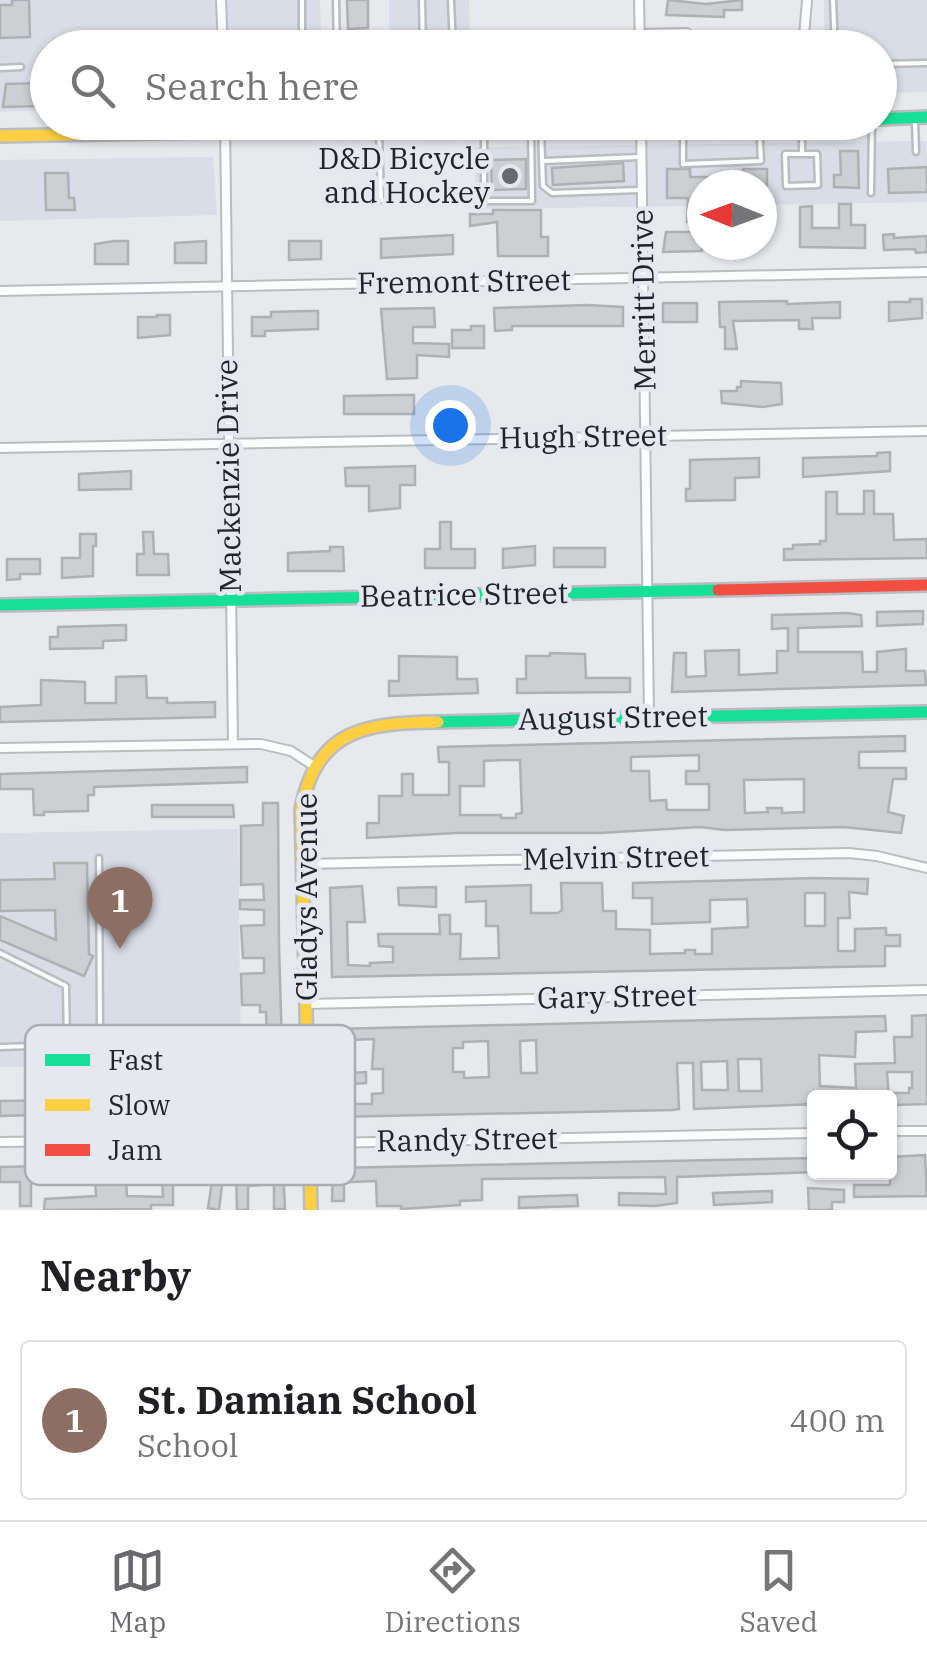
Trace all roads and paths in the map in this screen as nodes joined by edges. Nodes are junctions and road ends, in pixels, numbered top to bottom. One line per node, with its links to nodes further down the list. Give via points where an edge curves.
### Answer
1 (221, 0): 9 (street)
2 (302, 0): 10 (lane)
3 (336, 0): 11 (lane)
4 (422, 0): 12 (lane)
5 (451, 0): 13 (lane)
6 (640, 0): 14 (street)
7 (806, 0): 15 (street)
8 (832, 0): 16 (lane)
9 (222, 30)
10 (302, 30)
11 (337, 30)
12 (423, 30)
13 (452, 30)
14 (640, 30)
15 (804, 30)
16 (834, 30)
17 (927, 63): 18 (lane)
18 (897, 64)
19 (22, 67): 20 (lane)
20 (0, 68)
21 (921, 118): 34 (lane)
22 (30, 135): 23 (street)
23 (0, 136)
24 (225, 140): 43 (street, Mackenzie Drive)
25 (379, 140): 40 (lane)
26 (484, 140): 27 (lane, via 484,201 532,201)
27 (535, 140)
28 (539, 140): 37 (lane)
29 (642, 140): 36 (street, Merritt Drive)
30 (683, 140): 31 (lane, via 683,164 761,161)
31 (760, 140)
32 (802, 140): 35 (lane)
33 (872, 140): 39 (lane)
34 (916, 152)
35 (802, 154): 35 (lane, via 785,154 786,186 818,185 818,154)
36 (642, 157): 37 (lane); 38 (street, Merritt Drive)
37 (544, 161): 38 (lane, via 544,186 552,194)
38 (642, 190): 42 (street, Merritt Drive)
39 (871, 194)
40 (381, 200)
41 (927, 272): 42 (street, Fremont Street)
42 (644, 278): 43 (street, Fremont Street); 46 (street, Merritt Drive)
43 (227, 286): 44 (street, Fremont Street); 47 (street, Mackenzie Drive)
44 (0, 291)
45 (927, 431): 46 (street, Hugh Street)
46 (646, 436): 47 (street, Hugh Street); 50 (street, Merritt Drive)
47 (229, 444): 48 (street, Hugh Street); 51 (street, Mackenzie Drive)
48 (0, 448)
49 (927, 586): 50 (street, Beatrice Street)
50 (648, 591): 51 (street, Beatrice Street); 54 (street, Merritt Drive)
51 (230, 600): 52 (street, Beatrice Street); 55 (street, Mackenzie Drive)
52 (0, 605)
53 (927, 712): 54 (street, August Street)
54 (649, 718): 57 (street, August Street, via 377,724 342,737)
55 (233, 744): 56 (street); 57 (street, via 278,747)
56 (0, 748)
57 (314, 766): 59 (street, Gladys Avenue, via 301,809)
58 (98, 858): 65 (lane)
59 (304, 864): 60 (street, Melvin Street, via 850,853); 63 (street, Gladys Avenue)
60 (927, 868)
61 (0, 953): 64 (lane, via 66,986)
62 (927, 990): 63 (street, Gary Street)
63 (306, 1004): 66 (street, Gladys Avenue)
64 (67, 1025)
65 (100, 1025)
66 (306, 1025)
67 (25, 1046): 68 (lane)
68 (0, 1047)
69 (927, 1131): 70 (street)
70 (897, 1132)
71 (807, 1133): 74 (street, Randy Street)
72 (0, 1142): 73 (street, Randy Street)
73 (25, 1142)
74 (355, 1143)
75 (310, 1185): 76 (street, Gladys Avenue)
76 (310, 1210)

